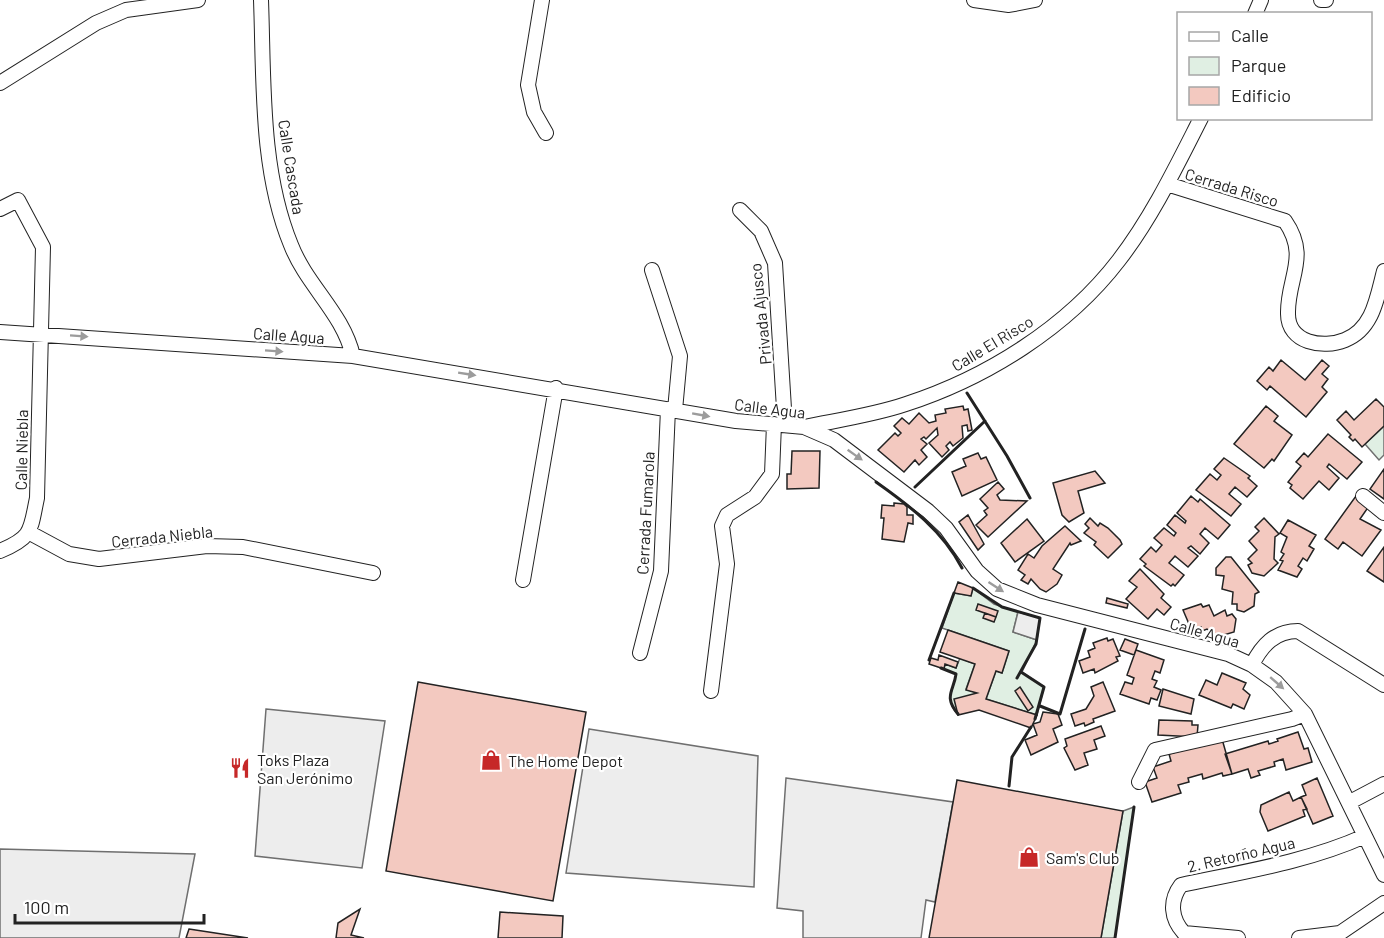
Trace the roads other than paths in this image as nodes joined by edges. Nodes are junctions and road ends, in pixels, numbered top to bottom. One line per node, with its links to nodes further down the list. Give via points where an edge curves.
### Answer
1 (198, 0): 8 (street, via 126,10 68,40)
2 (261, 0): 18 (street, Calle Cascada, via 270,156 278,204 291,246 314,287 340,319)
3 (542, 0): 10 (street, via 528,85 534,112)
4 (974, 0): 5 (street, via 1009,6)
5 (1035, 0)
6 (1321, 0): 7 (street)
7 (1326, 0)
8 (0, 83)
9 (1200, 120): 11 (street, Calle El Risco)
10 (546, 133)
11 (1167, 184): 15 (street, Cerrada Risco, via 1285,221 1297,249 1287,316 1299,338 1330,344 1361,330 1371,315); 22 (street, Calle El Risco, via 1118,261 1078,304 1034,340 974,376 906,405)
12 (0, 209): 17 (street, Calle Niebla, via 18,200 43,247)
13 (740, 210): 21 (street, Privada Ajusco, via 761,231 775,263)
14 (652, 270): 20 (street, Cerrada Fumarola, via 680,356)
15 (1384, 271)
16 (0, 332): 17 (street, Calle Agua)
17 (40, 333): 18 (street, Calle Agua, one-way to 18); 25 (street, Calle Niebla, via 37,498)
18 (354, 356): 19 (street, Calle Agua, one-way to 19)
19 (556, 388): 20 (street, Calle Agua); 28 (street)
20 (672, 410): 21 (street, Calle Agua, one-way to 21); 29 (street, Cerrada Fumarola, via 660,571)
21 (779, 424): 22 (street, Calle Agua); 32 (street, Privada Ajusco, via 772,474 755,496 727,515 722,526 727,564)
22 (804, 427): 30 (street, Calle Agua, one-way to 30, via 834,440 928,511 986,580 1015,598 1228,654)
23 (1363, 496): 24 (street)
24 (1384, 513)
25 (30, 532): 26 (street, via 17,544); 27 (street, Cerrada Niebla, via 69,554 99,559 207,546 243,547)
26 (0, 551)
27 (373, 573)
28 (523, 580)
29 (640, 653)
30 (1252, 665): 31 (street, via 1270,640 1286,631 1298,631); 33 (street, Calle Agua, one-way to 33, via 1287,692)
31 (1384, 685)
32 (711, 691)
33 (1305, 714): 34 (street, via 1155,750); 36 (street, Calle Agua)
34 (1138, 782)
35 (1384, 784): 36 (street)
36 (1350, 802): 37 (street, Calle Agua)
37 (1365, 837): 38 (street, Calle Agua); 40 (street, 2. Retorno Agua, via 1269,867 1181,885 1174,897 1173,910 1184,933)
38 (1384, 875)
39 (1384, 903): 41 (street, via 1340,933)
40 (1238, 938)
41 (1299, 938)

